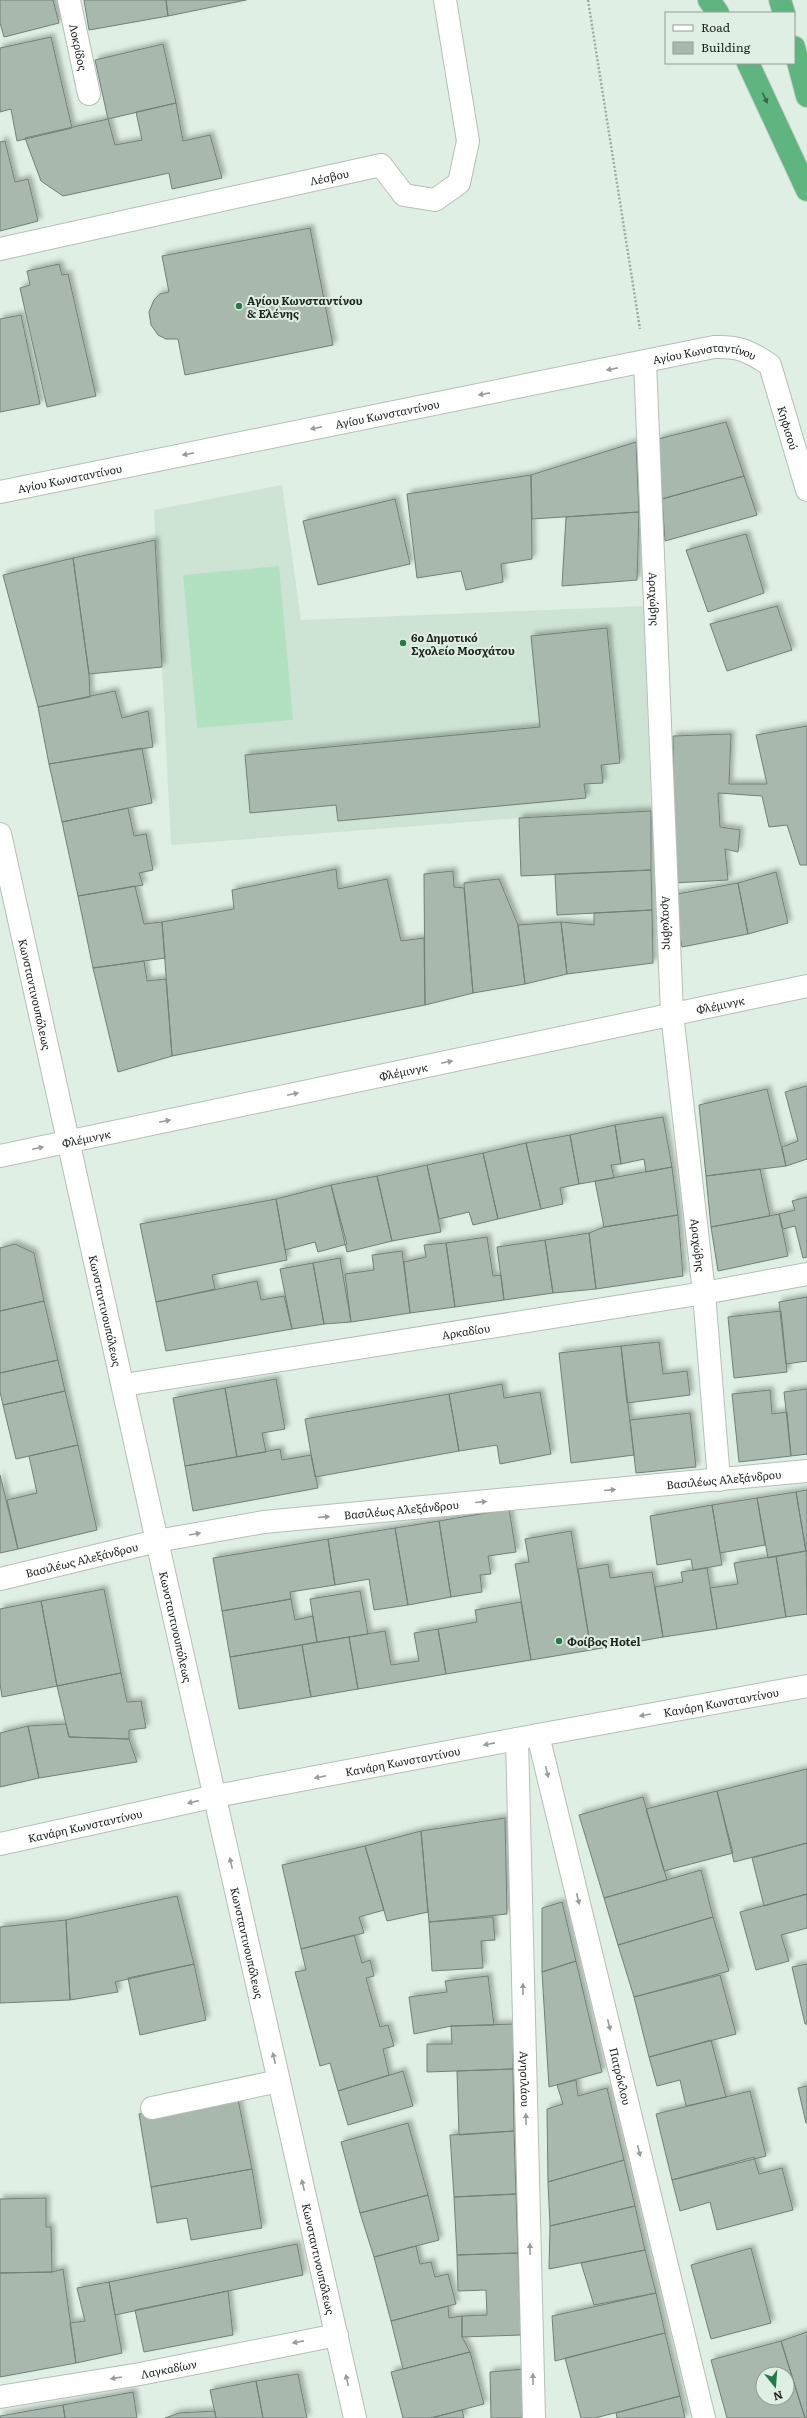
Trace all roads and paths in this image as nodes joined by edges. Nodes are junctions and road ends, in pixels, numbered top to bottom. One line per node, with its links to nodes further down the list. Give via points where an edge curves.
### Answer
1 (69, 0): 10 (street, Λοκρίδος)
2 (445, 0): 13 (street, Λέσβου, via 468,141 459,183 435,200 404,195 381,165)
3 (588, 0): 14 (path)
4 (709, 0): 6 (highway)
5 (780, 0): 7 (highway)
6 (717, 12)
7 (784, 12)
8 (795, 51): 11 (highway)
9 (748, 64): 12 (highway, one-way to 12)
10 (89, 94)
11 (807, 96)
12 (807, 190)
13 (0, 249)
14 (645, 362): 15 (street, Αγίου Κωνσταντίνου, via 714,347 735,346 754,354); 17 (street, Αγίου Κωνσταντίνου, one-way to 17); 20 (street, Αραχώβης)
15 (770, 365): 16 (street, Κηφισού)
16 (807, 490)
17 (0, 492)
18 (0, 834): 21 (street, Κωνσταντινουπόλεως)
19 (807, 986): 20 (street, Φλέμινγκ)
20 (672, 1014): 21 (street, Φλέμινγκ, one-way to 20); 24 (street, Αραχώβης)
21 (69, 1141): 22 (street, Φλέμινγκ, one-way to 21); 25 (street, Κωνσταντινουπόλεως)
22 (0, 1156)
23 (807, 1274): 24 (street, Αρκαδίου)
24 (704, 1293): 25 (street, Αρκαδίου); 27 (street, Αραχώβης)
25 (124, 1385): 28 (street, Κωνσταντινουπόλεως)
26 (807, 1471): 27 (street, Βασιλέως Αλεξάνδρου)
27 (719, 1480): 28 (street, Βασιλέως Αλεξάνδρου, one-way to 27, via 264,1522)
28 (157, 1541): 29 (street, Βασιλέως Αλεξάνδρου); 33 (street, Κωνσταντινουπόλεως)
29 (0, 1579)
30 (807, 1686): 31 (street, Κανάρη Κωνσταντίνου, one-way to 31)
31 (538, 1734): 32 (street, Κανάρη Κωνσταντίνου); 41 (street, Πατρόκλου, one-way to 41)
32 (516, 1739): 33 (street, Κανάρη Κωνσταντίνου, one-way to 33); 40 (street, Αγησιλάου, one-way to 32)
33 (216, 1796): 34 (street, Κανάρη Κωνσταντίνου, one-way to 34); 35 (street, Κωνσταντινουπόλεως, one-way to 33)
34 (0, 1844)
35 (279, 2081): 36 (street); 37 (street, Κωνσταντινουπόλεως, one-way to 35)
36 (152, 2108)
37 (337, 2335): 38 (street, Λαγκαδίων, one-way to 38, via 140,2374); 39 (street, Κωνσταντινουπόλεως, one-way to 37)
38 (0, 2397)
39 (355, 2418)
40 (534, 2418)
41 (704, 2418)

